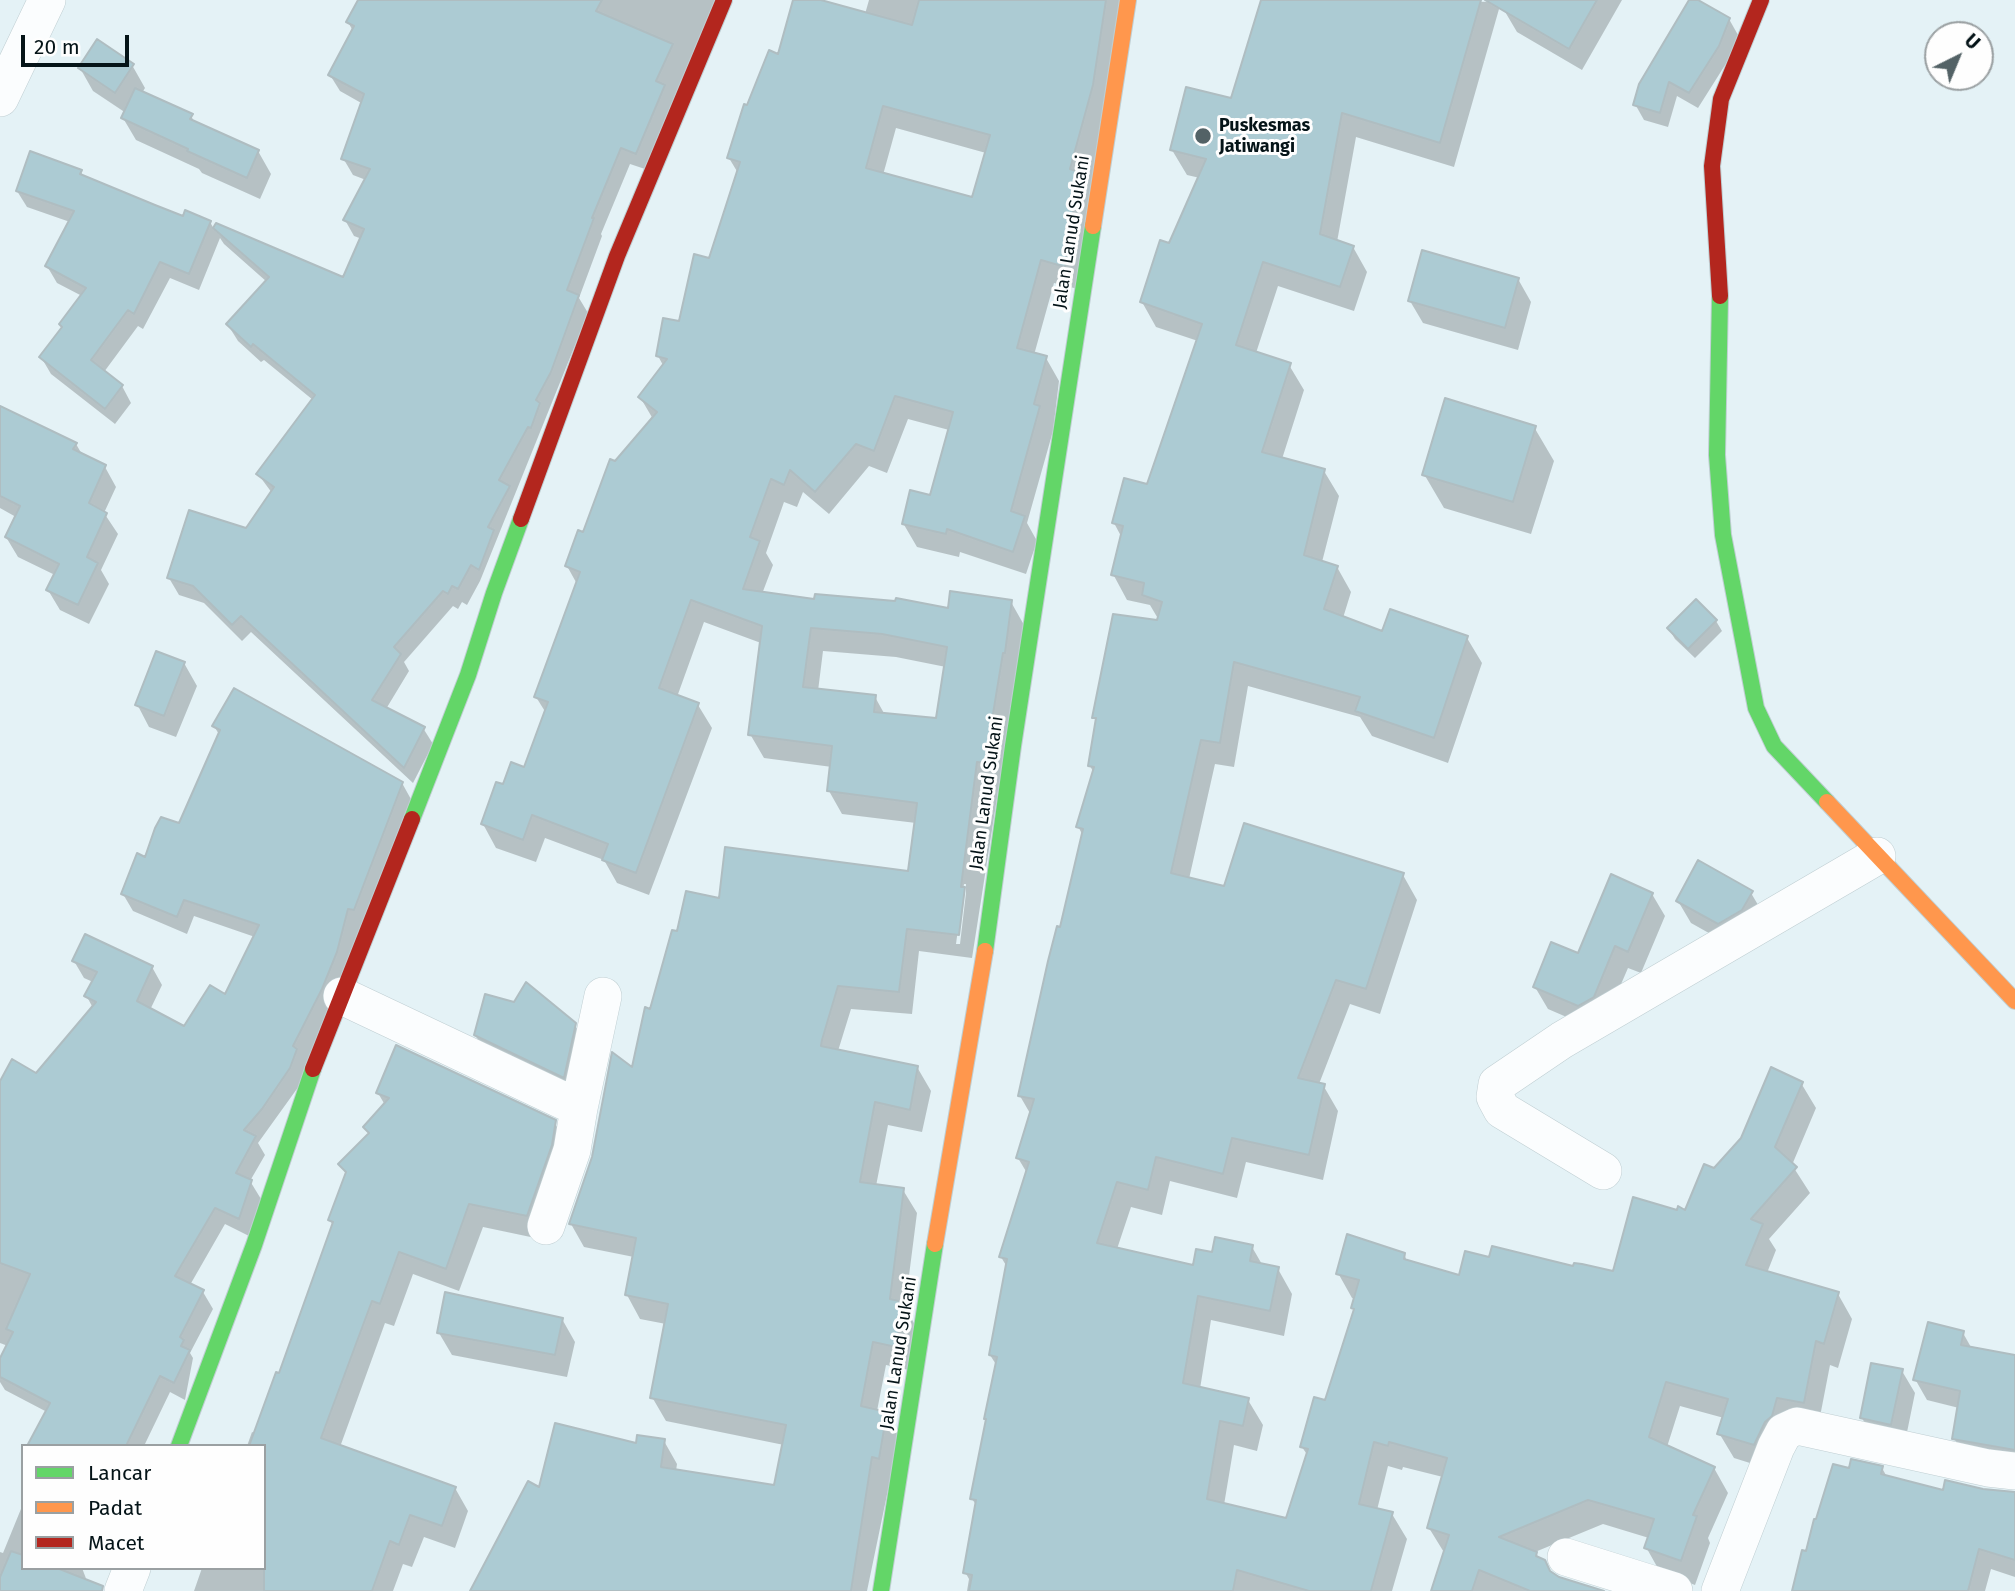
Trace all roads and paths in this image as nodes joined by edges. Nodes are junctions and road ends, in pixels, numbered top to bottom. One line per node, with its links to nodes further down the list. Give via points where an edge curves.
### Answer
1 (47, 0): 5 (street)
2 (724, 0): 7 (street, via 617,257 468,675)
3 (1128, 0): 18 (street, Jalan Lanud Sukani, via 983,963)
4 (1761, 0): 6 (street, via 1721,99 1712,166 1720,282 1717,455 1723,535 1756,708 1773,746)
5 (0, 98)
6 (1877, 856): 9 (street); 11 (street, via 1562,1040 1497,1084 1495,1097 1502,1110)
7 (342, 996): 10 (street); 13 (street)
8 (603, 996): 10 (street)
9 (2015, 1001)
10 (579, 1108): 12 (street, via 572,1150)
11 (1603, 1171)
12 (546, 1226)
13 (180, 1444)
14 (2015, 1471): 20 (street, via 1797,1426 1784,1432 1776,1447)
15 (1566, 1557): 19 (street)
16 (131, 1570): 17 (street)
17 (123, 1591)
18 (881, 1591)
19 (1674, 1591)
20 (1720, 1591)

